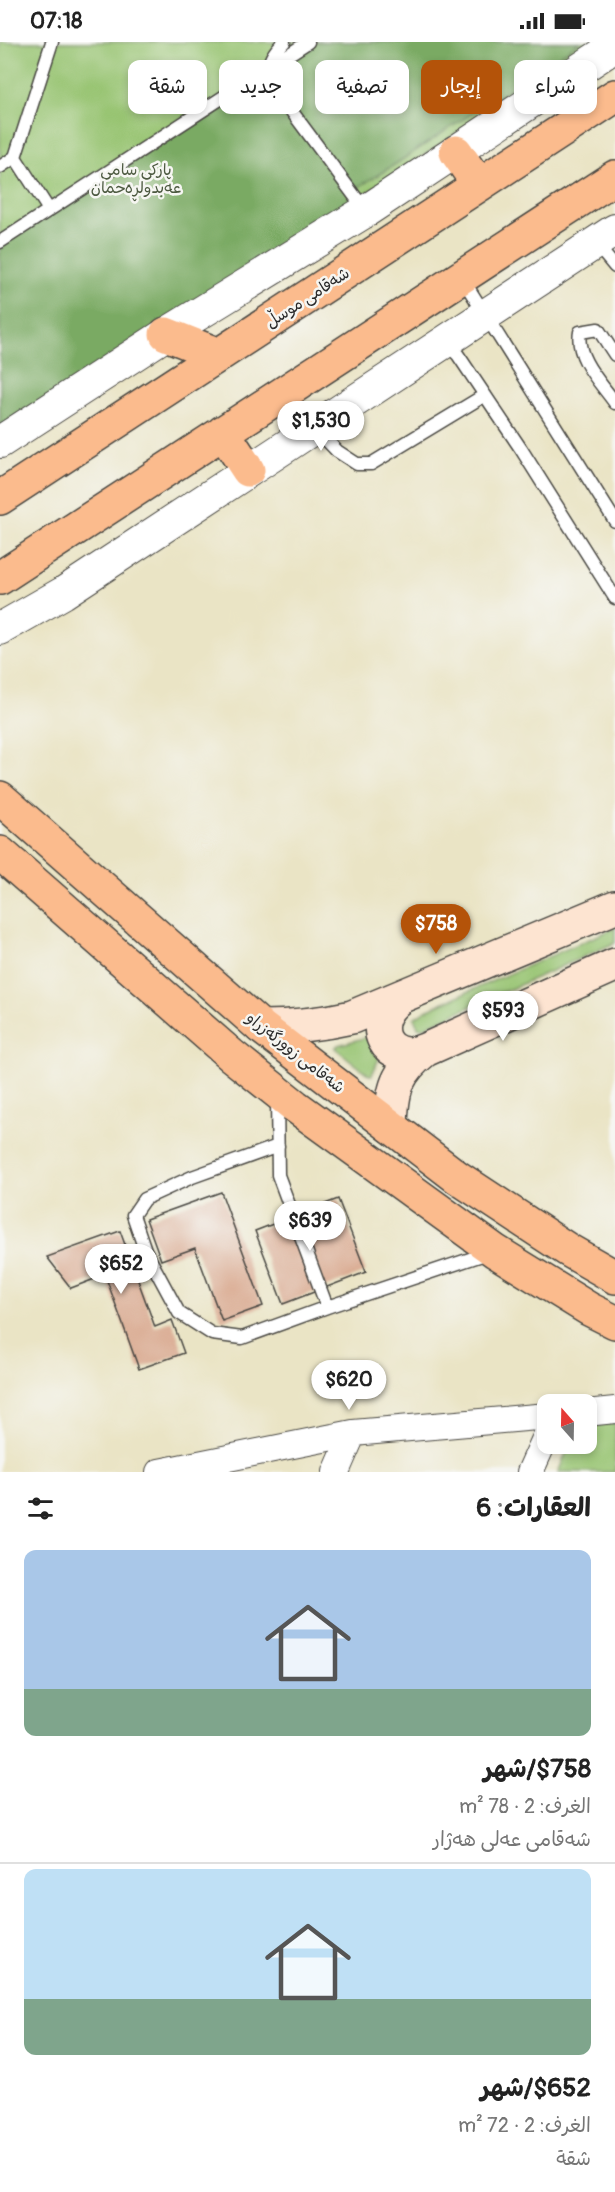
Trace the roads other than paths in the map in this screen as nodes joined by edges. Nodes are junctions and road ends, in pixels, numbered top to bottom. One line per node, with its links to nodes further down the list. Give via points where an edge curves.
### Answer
1 (52, 42): 11 (lane)
2 (284, 42): 5 (lane)
3 (308, 42): 6 (lane)
4 (615, 46): 10 (street)
5 (271, 60)
6 (282, 60)
7 (615, 96): 14 (main road, شەقامی موسڵ)
8 (219, 101): 15 (lane)
9 (293, 114): 16 (lane)
10 (456, 152): 14 (main road); 16 (street)
11 (15, 157): 12 (lane); 15 (lane)
12 (0, 167)
13 (615, 177): 20 (main road)
14 (479, 185): 24 (main road, شەقامی موسڵ)
15 (48, 210): 18 (lane)
16 (366, 211): 22 (street)
17 (605, 236): 19 (lane); 21 (street)
18 (0, 242)
19 (615, 267)
20 (461, 277): 21 (lane); 29 (main road)
21 (485, 314): 23 (street); 33 (lane)
22 (166, 334): 24 (main road); 30 (street)
23 (444, 341): 26 (lane); 28 (street)
24 (219, 355): 32 (main road, شەقامی موسڵ)
25 (615, 355): 27 (lane, via 598,329 580,332 582,355)
26 (485, 395): 28 (lane, via 371,464 357,465); 35 (lane)
27 (615, 404)
28 (314, 427): 31 (street)
29 (223, 432): 31 (main road); 34 (main road)
30 (0, 442)
31 (248, 471): 36 (street, via 63,593)
32 (0, 498)
33 (615, 521)
34 (0, 578)
35 (615, 598)
36 (0, 629)
37 (0, 798): 42 (main road, شەقامی زوورگەزراو)
38 (0, 853): 44 (main road)
39 (615, 907): 41 (main road)
40 (615, 965): 43 (main road)
41 (399, 999): 42 (main road, via 321,1024); 43 (main road, via 385,1012 384,1039 390,1047 407,1055)
42 (261, 1027): 45 (main road, شەقامی زوورگەزراو)
43 (425, 1050): 45 (main road, via 408,1064 398,1081 392,1100)
44 (277, 1091): 46 (lane); 47 (main road)
45 (391, 1126): 48 (main road, شەقامی زوورگەزراو, via 457,1177)
46 (278, 1146): 49 (lane, via 278,1175); 49 (lane, via 144,1199 133,1215 145,1250 179,1313 212,1334 242,1338)
47 (495, 1251): 49 (lane); 50 (main road)
48 (615, 1276)
49 (327, 1307)
50 (615, 1322)
51 (615, 1410): 52 (street)
52 (597, 1412)
53 (537, 1417): 54 (street)
54 (353, 1433): 56 (street); 57 (street)
55 (538, 1454): 58 (street)
56 (159, 1472)
57 (336, 1472)
58 (530, 1472)

